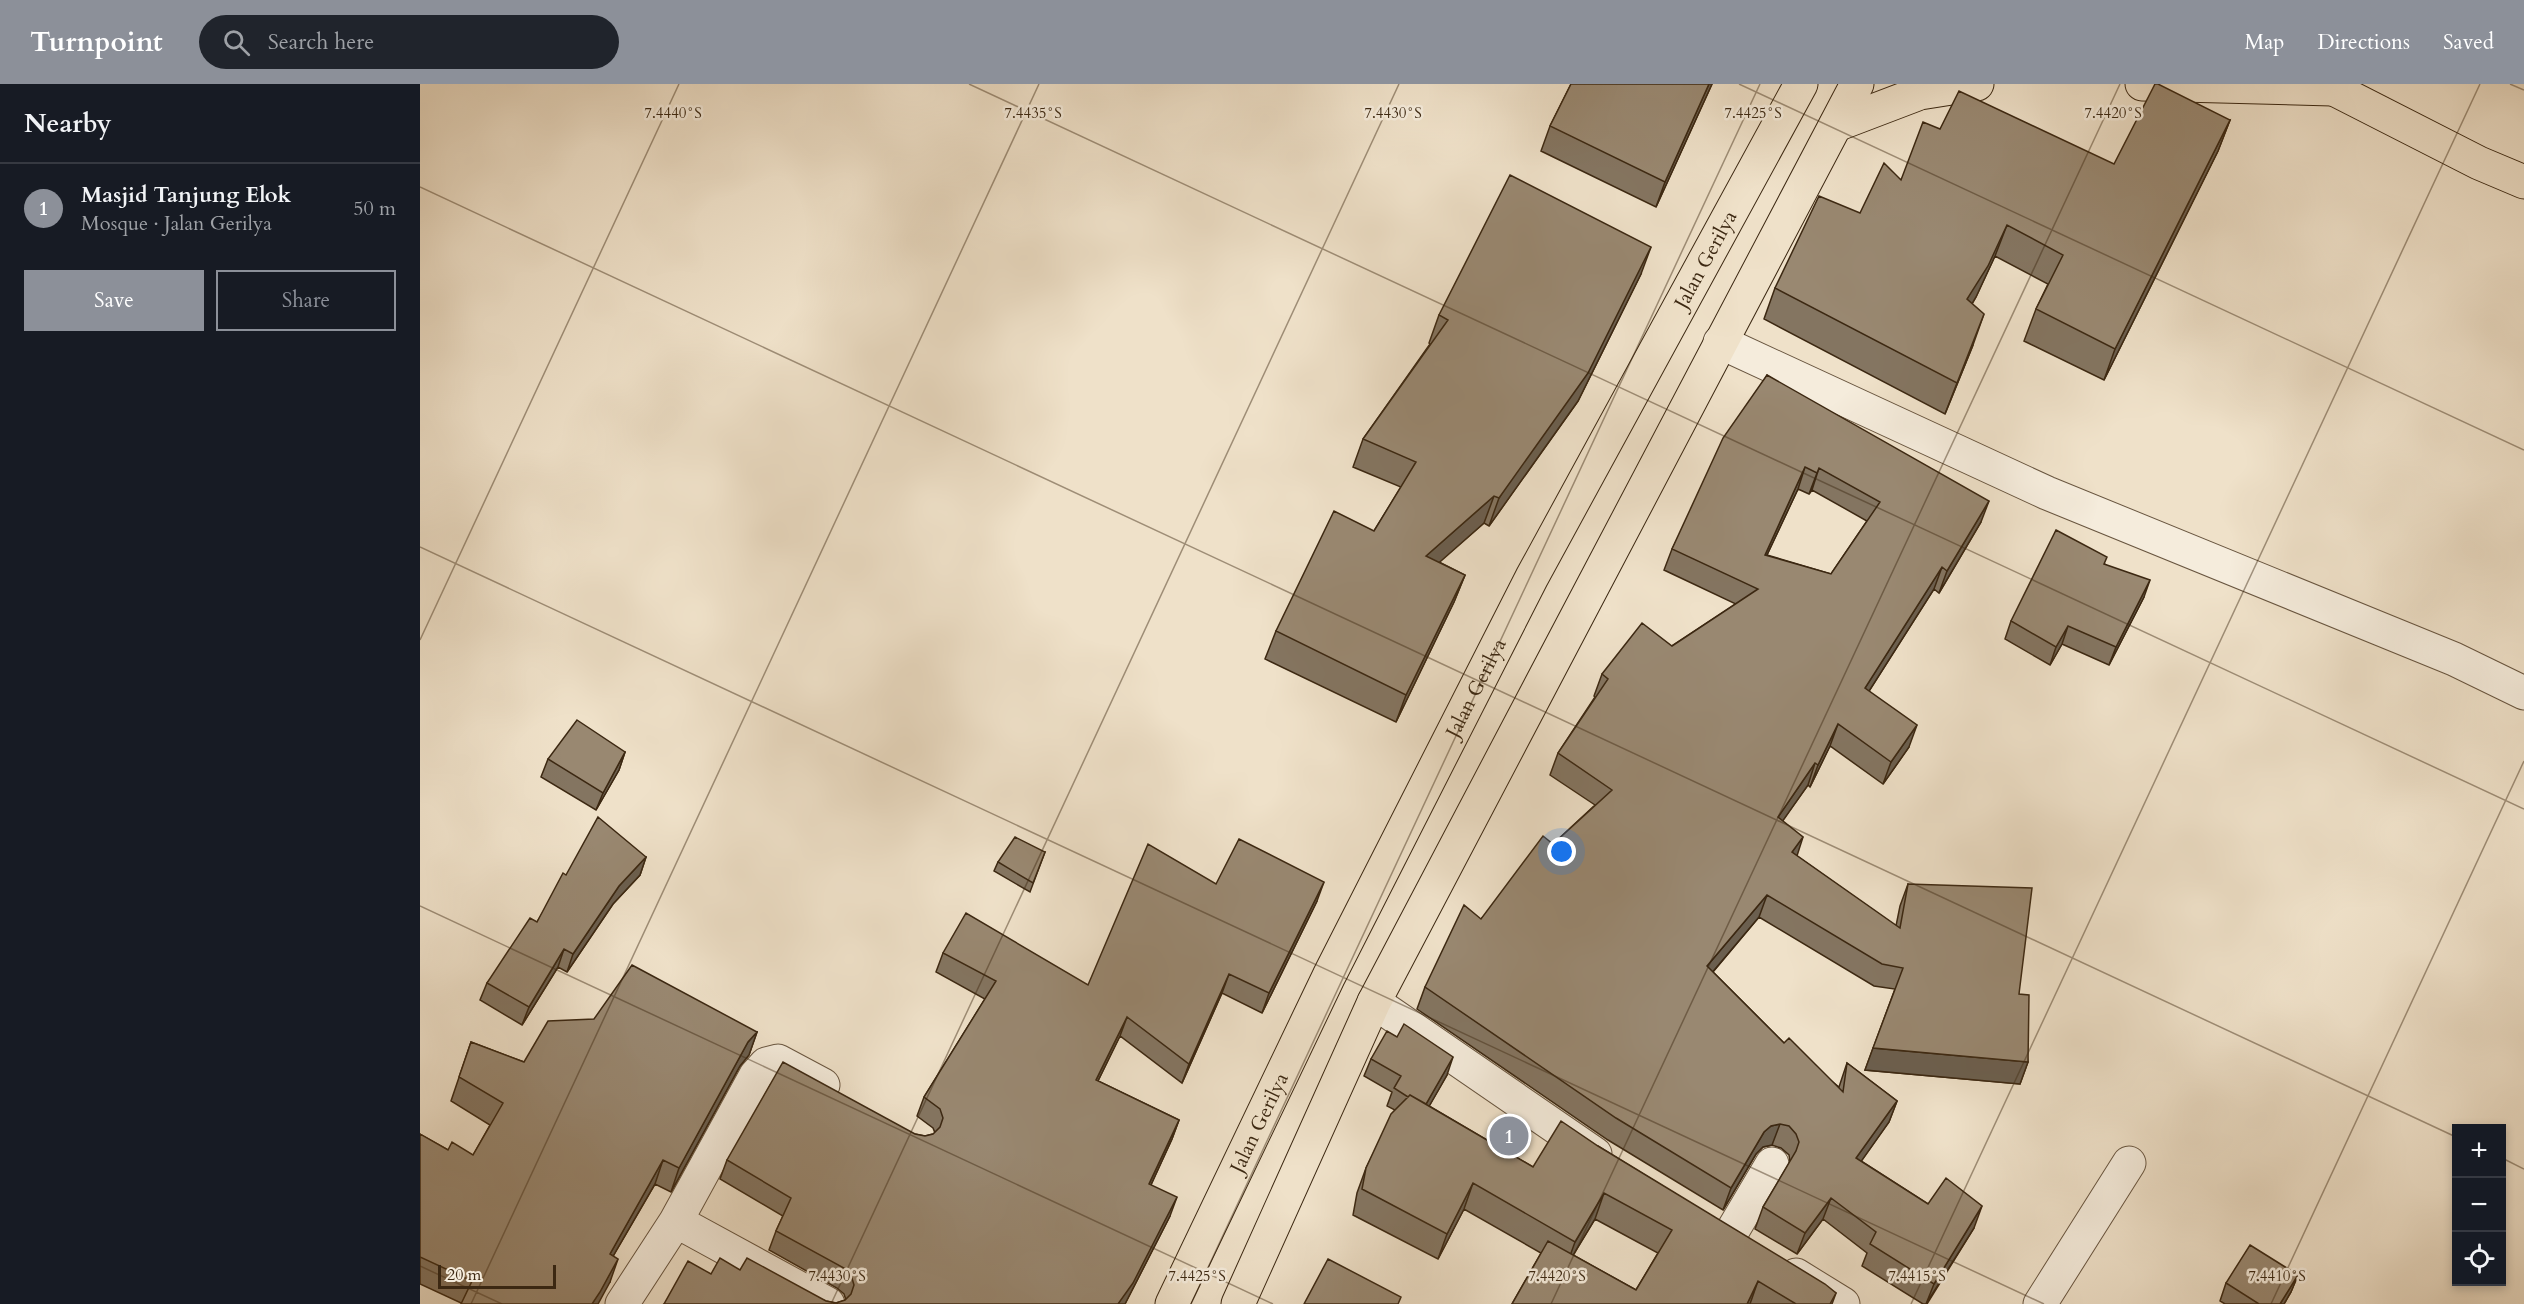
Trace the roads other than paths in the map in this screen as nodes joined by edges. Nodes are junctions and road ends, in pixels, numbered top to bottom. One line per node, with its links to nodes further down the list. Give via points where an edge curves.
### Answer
1 (1801, 84): 18 (main road, Jalan Gerilya, via 1532,577 1334,966)
2 (1857, 84): 6 (main road)
3 (1977, 84): 6 (main road, via 1920,93)
4 (2142, 84): 5 (main road)
5 (2328, 86): 7 (main road)
6 (1836, 125): 8 (main road)
7 (2524, 182)
8 (1720, 342): 9 (street, via 2047,493 2454,658); 10 (main road)
9 (2524, 693)
10 (1374, 1002): 14 (street); 19 (main road)
11 (848, 1098): 15 (street, via 778,1061 766,1064 756,1075)
12 (2129, 1163): 21 (street)
13 (1772, 1164): 20 (street, via 1720,1228)
14 (1618, 1168)
15 (676, 1221): 16 (street); 17 (street)
16 (622, 1304)
17 (828, 1304)
18 (1172, 1304)
19 (1238, 1304)
20 (1843, 1304)
21 (2040, 1304)

